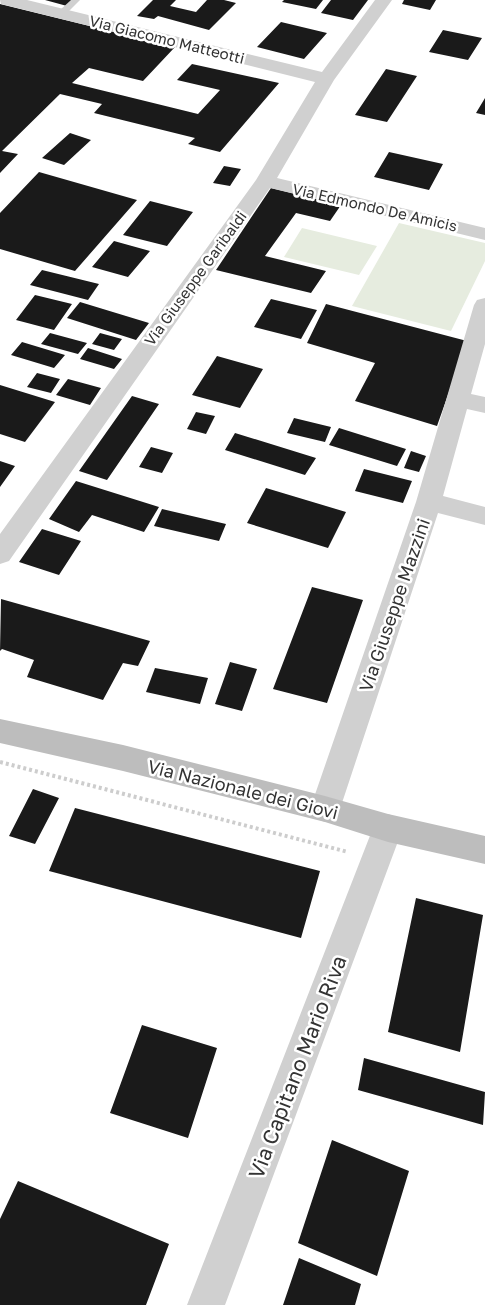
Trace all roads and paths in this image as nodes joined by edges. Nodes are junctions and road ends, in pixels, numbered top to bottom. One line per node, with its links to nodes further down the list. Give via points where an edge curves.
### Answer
1 (7, 0): 4 (street, Via Giacomo Matteotti)
2 (76, 0): 4 (lane)
3 (384, 0): 5 (street, Via Giuseppe Garibaldi)
4 (62, 13): 5 (street, Via Giacomo Matteotti)
5 (326, 79): 6 (street, Via Giuseppe Garibaldi)
6 (265, 181): 7 (street, Via Edmondo De Amicis); 14 (street, Via Giuseppe Garibaldi)
7 (485, 234)
8 (485, 305): 9 (street)
9 (482, 328): 10 (street)
10 (460, 399): 11 (street); 12 (street, Via Giuseppe Mazzini)
11 (485, 405)
12 (429, 502): 13 (street); 17 (street, Via Giuseppe Mazzini)
13 (485, 516)
14 (0, 554)
15 (0, 731): 17 (main road, Via Nazionale dei Giovi)
16 (0, 762): 18 (path, via 352,854)
17 (325, 809): 18 (main road, Via Nazionale dei Giovi)
18 (383, 842): 19 (main road, Via Nazionale dei Giovi); 20 (street, Via Capitano Mario Riva)
19 (485, 850)
20 (206, 1305)

